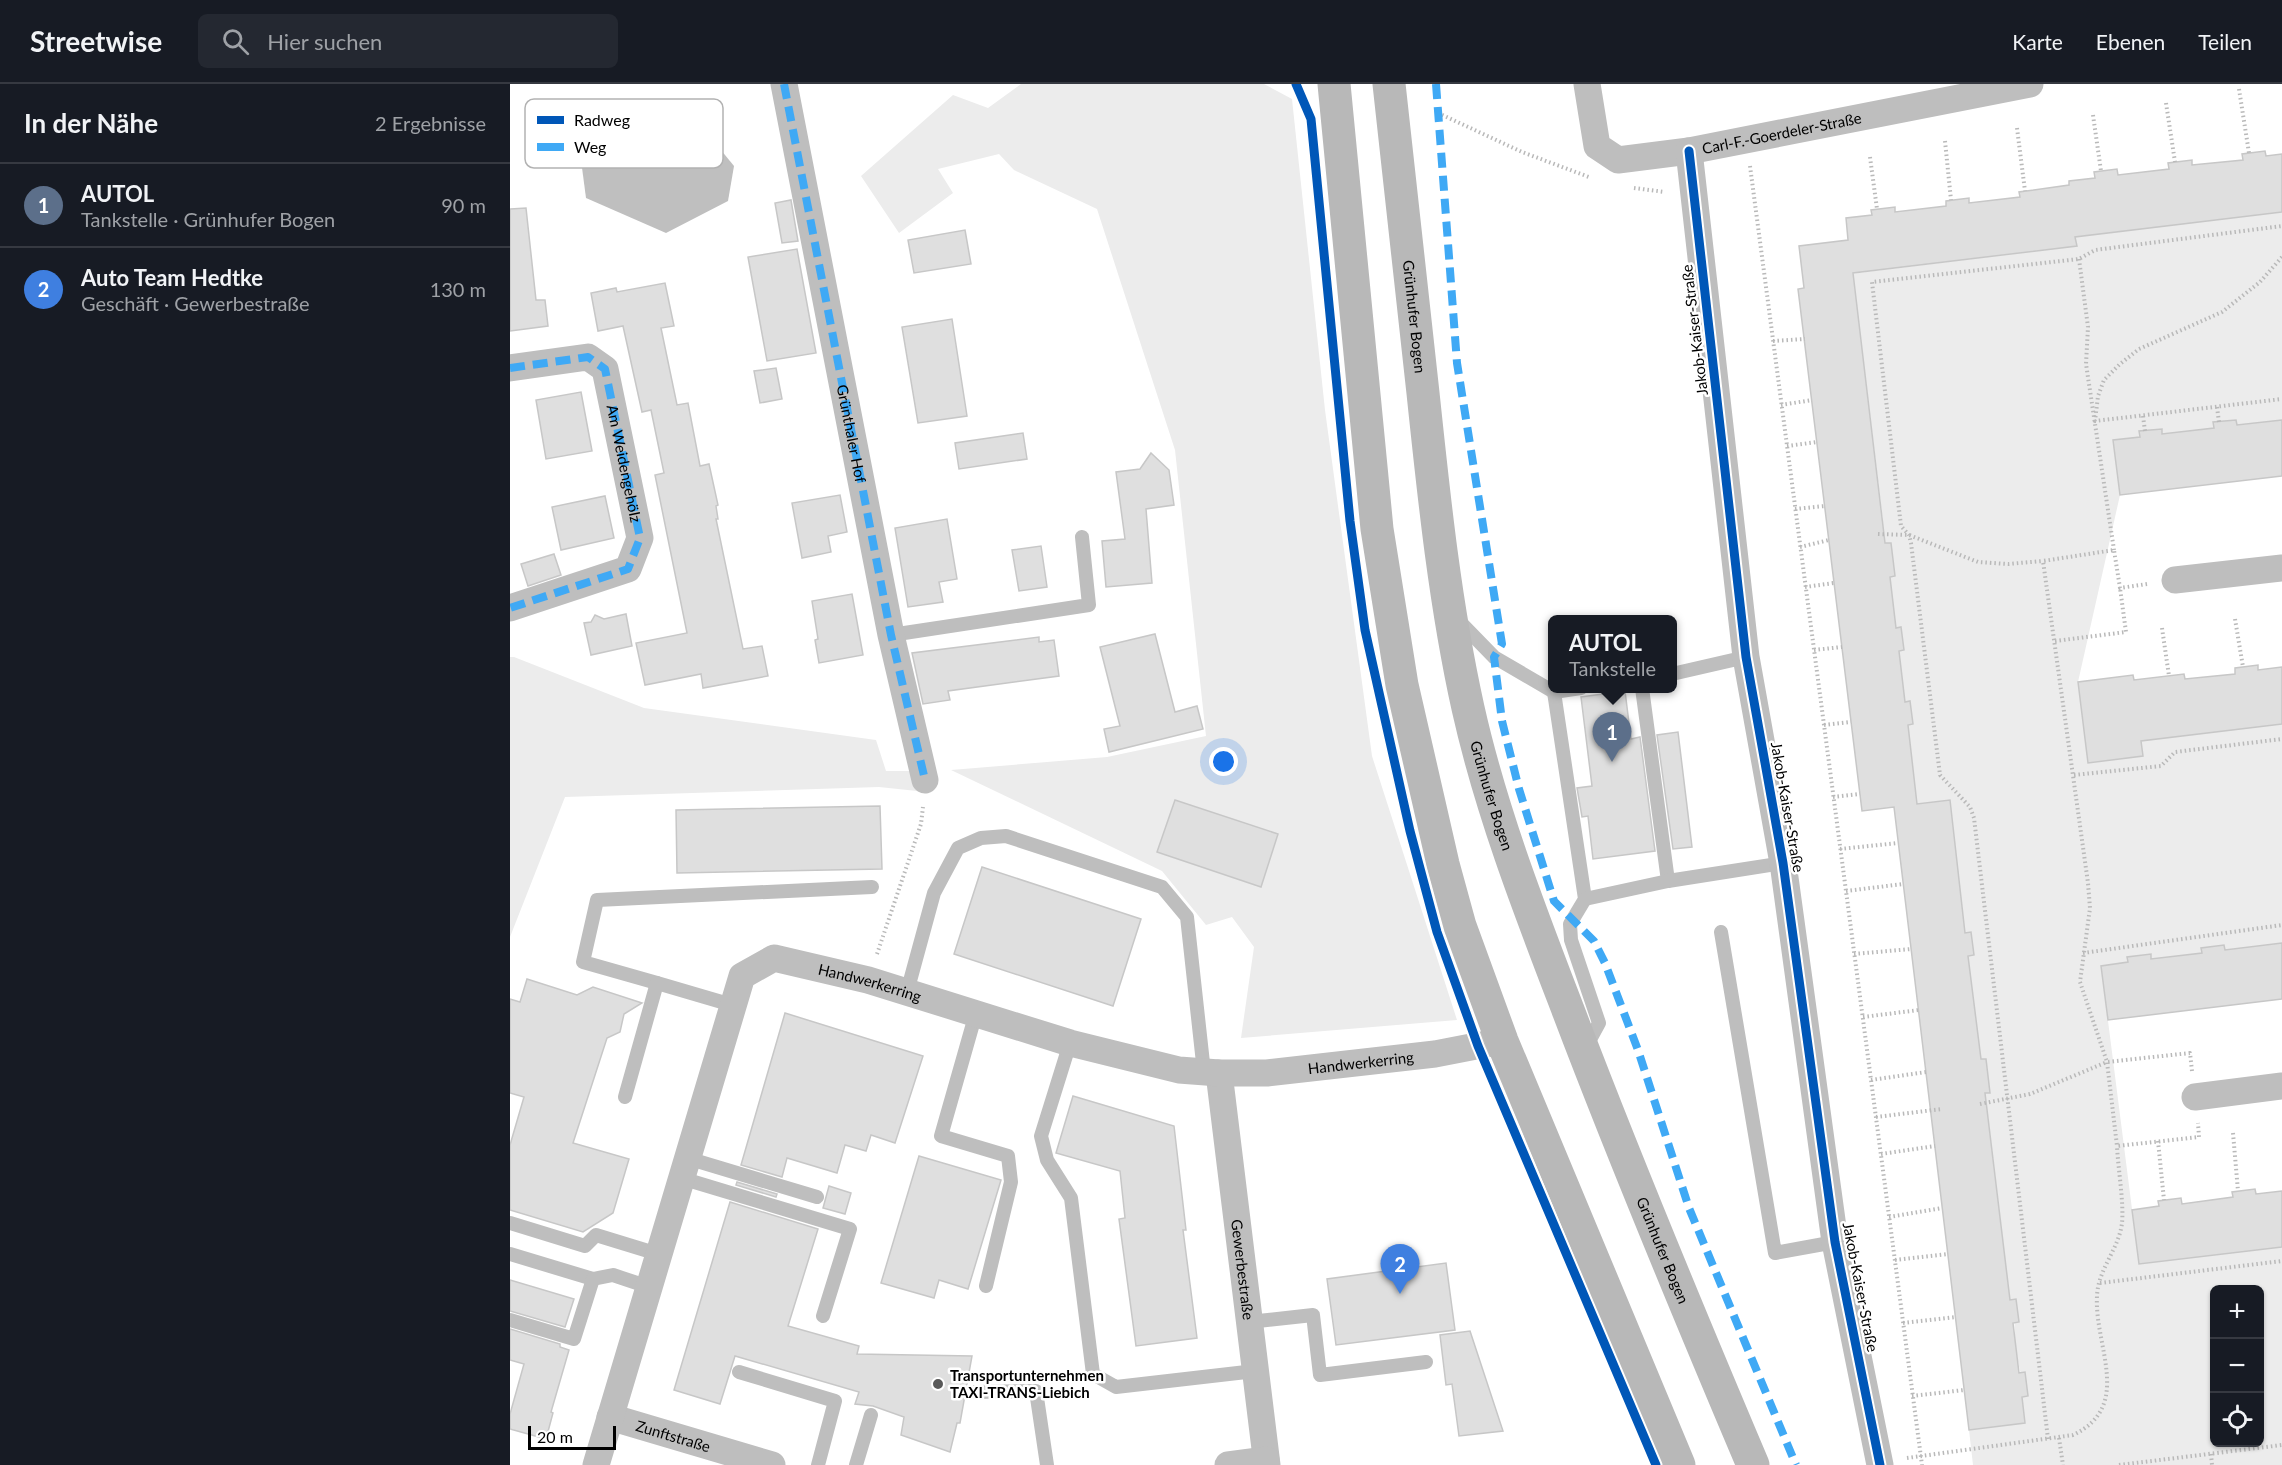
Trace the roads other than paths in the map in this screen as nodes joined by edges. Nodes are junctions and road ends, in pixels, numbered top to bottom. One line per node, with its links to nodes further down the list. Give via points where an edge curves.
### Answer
1 (784, 84): 13 (street, Grünthaler Hof)
2 (1334, 84): 29 (main road, via 1377,530 1391,625 1443,864 1460,926)
3 (1389, 84): 12 (main road, Grünhufer Bogen)
4 (1587, 84): 6 (street, Carl-F.-Goerdeler-Straße, via 1597,146 1604,151 1618,160)
5 (2030, 84): 6 (street, Carl-F.-Goerdeler-Straße)
6 (1689, 151): 14 (street, Jakob-Kaiser-Straße)
7 (510, 368): 11 (street, Am Weidengehölz, via 588,357 605,369 640,537 628,569)
8 (1082, 537): 13 (lane, via 1089,605)
9 (2282, 568): 10 (street)
10 (2175, 580)
11 (510, 608)
12 (1450, 612): 16 (lane, via 1494,657); 31 (main road, Grünhufer Bogen, via 1468,709 1489,785 1521,884)
13 (891, 635): 19 (street, Grünthaler Hof)
14 (1746, 657): 15 (lane); 20 (street, Jakob-Kaiser-Straße)
15 (1677, 673)
16 (1548, 688)
17 (1554, 693): 23 (lane)
18 (1643, 693): 21 (lane)
19 (925, 780)
20 (1783, 863): 21 (lane); 39 (street, Jakob-Kaiser-Straße)
21 (1668, 881): 23 (lane)
22 (872, 887): 25 (lane, via 597,900 583,962)
23 (1585, 899): 31 (lane, via 1570,924 1571,940 1599,1023)
24 (1721, 932): 39 (lane, via 1775,1253)
25 (657, 983): 27 (lane); 34 (lane)
26 (907, 992): 27 (street, Handwerkerring, via 774,958 742,976); 28 (street, Handwerkerring); 32 (lane, via 934,893 958,848 981,838 1005,836 1162,887 1187,917)
27 (732, 1005): 36 (street, Handwerkerring)
28 (976, 1012): 30 (street, Handwerkerring); 43 (lane, via 941,1136 1008,1156 1011,1182)
29 (1502, 1041): 32 (street, Handwerkerring, via 1424,1055 1267,1073); 62 (main road)
30 (1070, 1043): 32 (street, Handwerkerring, via 1179,1070); 49 (lane, via 1041,1136 1047,1160 1071,1198 1093,1374 1116,1387)
31 (1584, 1052): 63 (main road, Grünhufer Bogen)
32 (1211, 1072): 47 (street, Gewerbestraße)
33 (2282, 1086): 35 (street)
34 (625, 1097)
35 (2195, 1097)
36 (684, 1168): 37 (lane); 41 (street, Handwerkerring); 45 (lane, via 850,1229)
37 (818, 1197)
38 (510, 1223): 41 (lane, via 585,1246 596,1235)
39 (1835, 1242): 55 (street, Jakob-Kaiser-Straße)
40 (510, 1254): 42 (lane)
41 (658, 1254): 44 (street, Handwerkerring)
42 (593, 1280): 44 (lane, via 612,1275); 46 (lane, via 574,1339)
43 (986, 1286)
44 (649, 1287): 53 (street, Handwerkerring)
45 (823, 1316)
46 (510, 1320)
47 (1249, 1322): 48 (lane, via 1313,1315 1320,1376); 49 (street, Gewerbestraße)
48 (1426, 1362)
49 (1256, 1371): 54 (street, Gewerbestraße)
50 (739, 1372): 58 (lane, via 835,1401)
51 (976, 1392): 60 (lane, via 1036,1391)
52 (871, 1415): 59 (lane)
53 (610, 1417): 56 (street, Handwerkerring); 57 (street, Zunftstraße)
54 (1267, 1462): 61 (street)
55 (1880, 1464)
56 (596, 1465)
57 (772, 1465)
58 (818, 1465)
59 (856, 1465)
60 (1047, 1465)
61 (1228, 1465)
62 (1679, 1465)
63 (1753, 1465)

